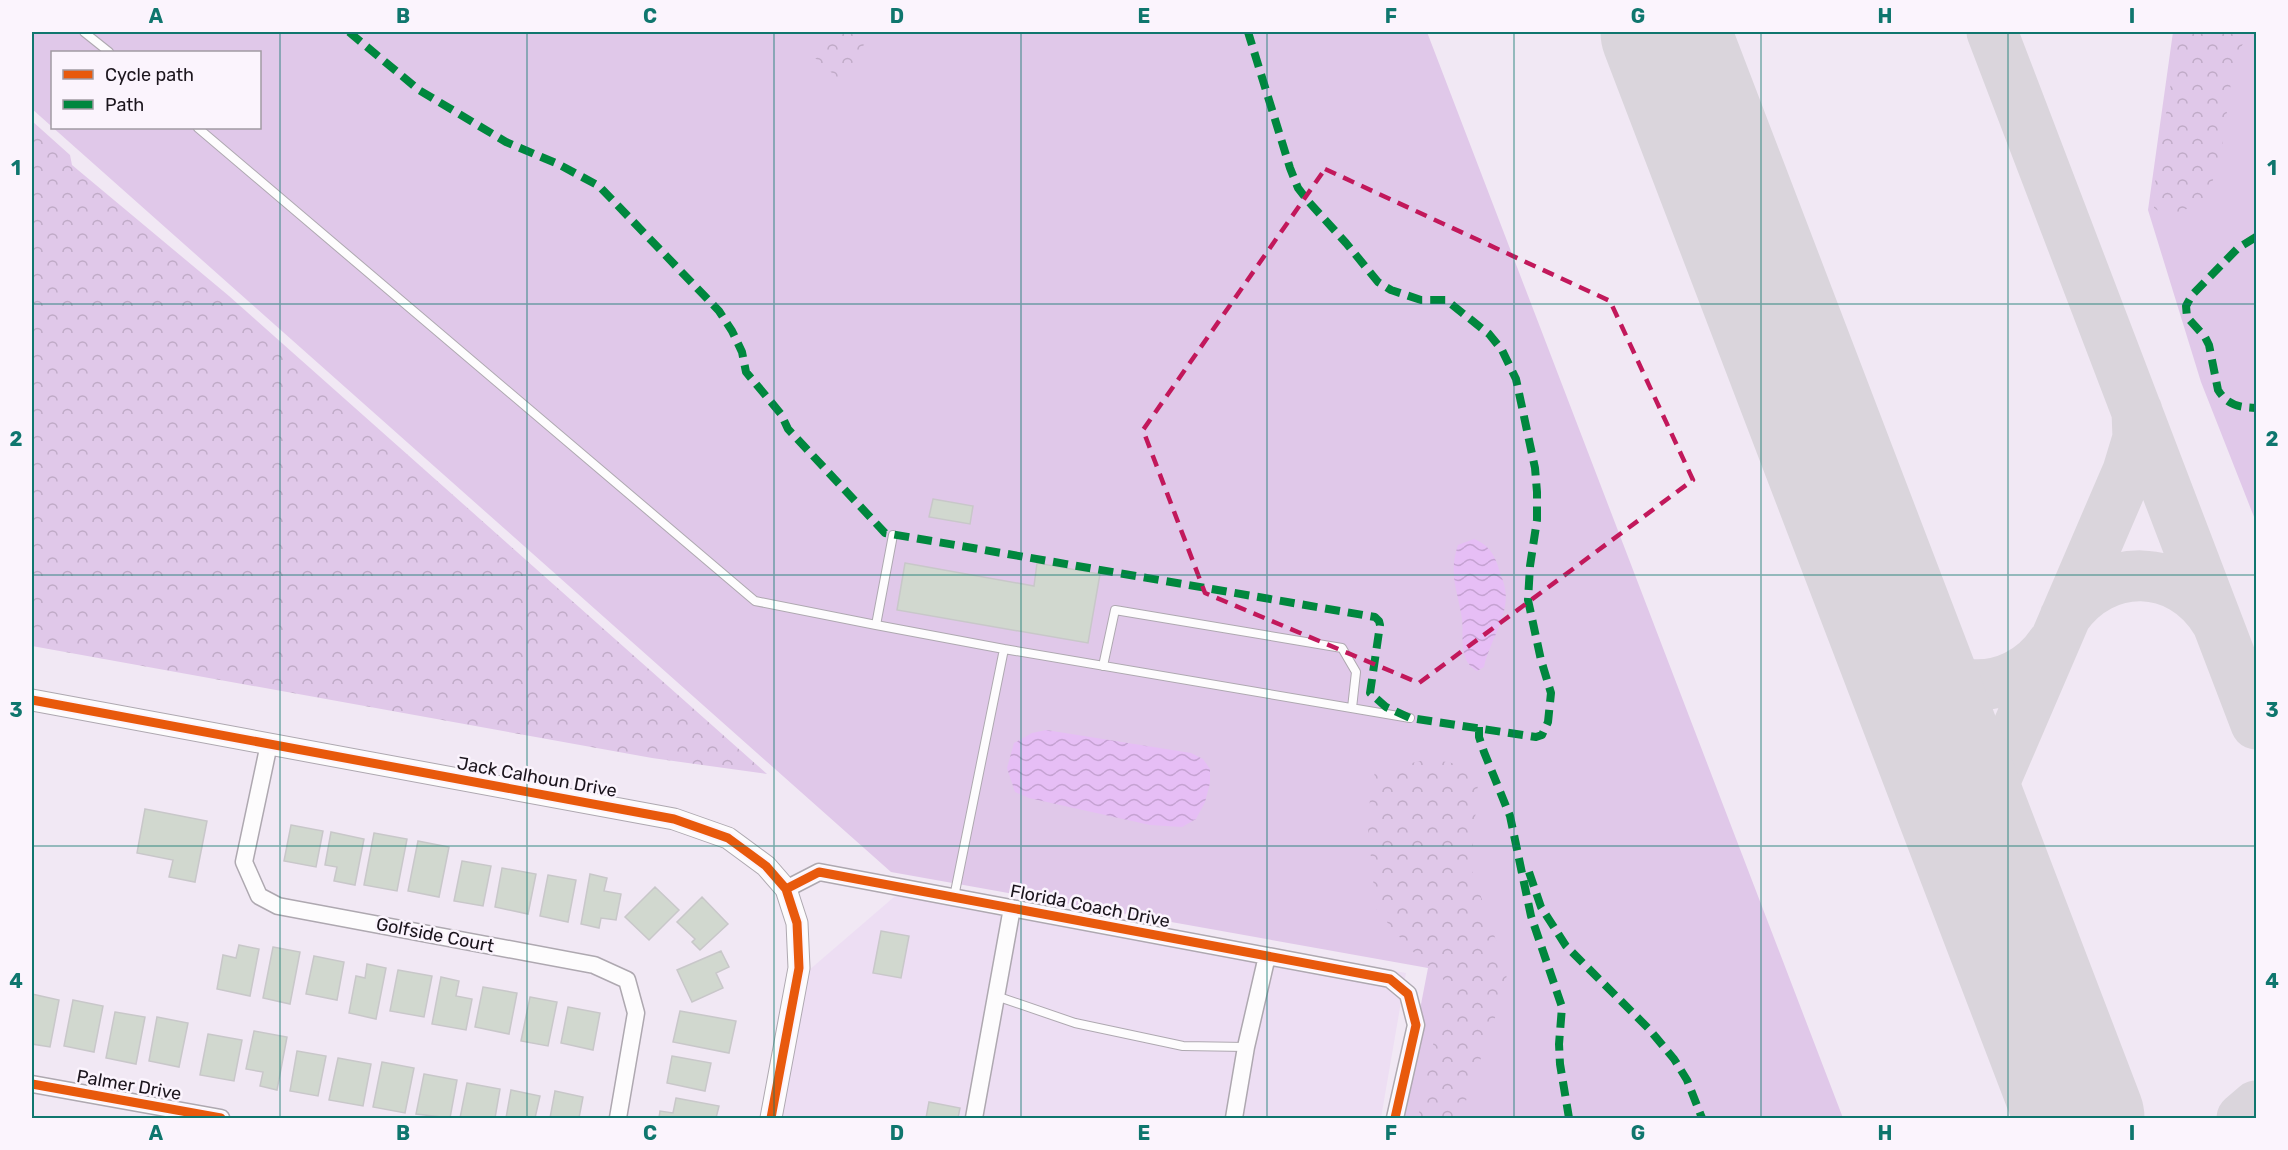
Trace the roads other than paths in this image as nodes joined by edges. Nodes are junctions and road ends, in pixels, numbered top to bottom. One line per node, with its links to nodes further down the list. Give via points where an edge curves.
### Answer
1 (84, 32): 2 (lane)
2 (108, 51)
3 (199, 129): 5 (lane, via 755,600)
4 (893, 535): 5 (lane)
5 (876, 625): 6 (lane)
6 (1004, 649): 7 (lane); 13 (lane)
7 (1103, 666): 9 (lane); 9 (lane, via 1115,610 1331,646 1342,648 1356,672)
8 (32, 700): 11 (street, Jack Calhoun Drive)
9 (1352, 708): 10 (lane)
10 (1410, 718)
11 (269, 744): 12 (street, Jack Calhoun Drive, via 674,819 728,838 766,866); 20 (street, Golfside Court, via 244,862 259,896 278,906 594,965 627,980 636,1014)
12 (786, 889): 13 (street, Florida Coach Drive, via 819,872); 21 (street, Jack Calhoun Drive, via 797,923 799,968)
13 (954, 897): 14 (street, Florida Coach Drive)
14 (1012, 908): 15 (street, Florida Coach Drive); 16 (street)
15 (1267, 956): 17 (street); 24 (street, Florida Coach Drive, via 1390,980 1408,994 1416,1025)
16 (996, 996): 17 (lane, via 1075,1023 1183,1046); 22 (street)
17 (1246, 1047): 23 (street)
18 (32, 1084): 19 (street, Palmer Drive)
19 (221, 1119)
20 (618, 1119)
21 (771, 1119)
22 (974, 1119)
23 (1234, 1119)
24 (1395, 1119)

